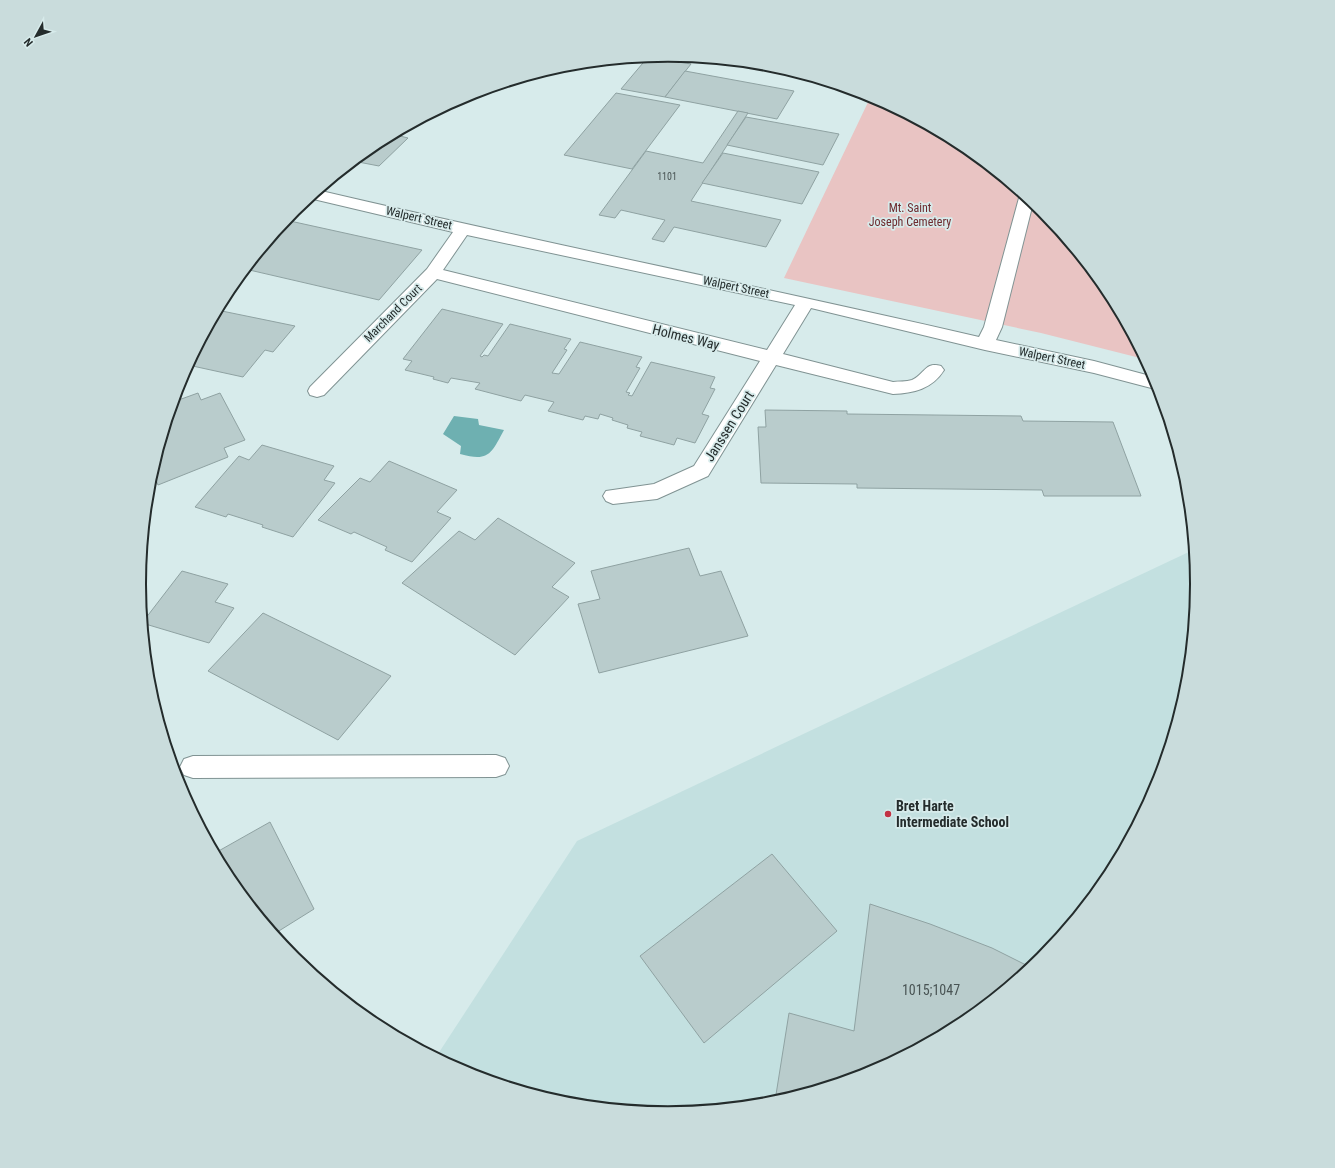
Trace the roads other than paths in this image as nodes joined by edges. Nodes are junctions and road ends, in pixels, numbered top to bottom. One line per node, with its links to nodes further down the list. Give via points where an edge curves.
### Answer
1 (319, 195): 3 (street, Walpert Street)
2 (1025, 204): 6 (street, via 993,327)
3 (463, 229): 4 (street, Marchand Court); 5 (street, Walpert Street)
4 (433, 273): 7 (street, Holmes Way); 10 (street, Marchand Court)
5 (806, 302): 6 (street, Walpert Street); 7 (street, Janssen Court)
6 (985, 344): 9 (street, Walpert Street, via 1094,367)
7 (771, 358): 8 (street, Holmes Way, via 893,388 911,387 924,382); 11 (street, Janssen Court, via 701,472 656,491)
8 (935, 370)
9 (1149, 382)
10 (317, 391)
11 (613, 496)
12 (496, 766): 13 (street)
13 (193, 767)

